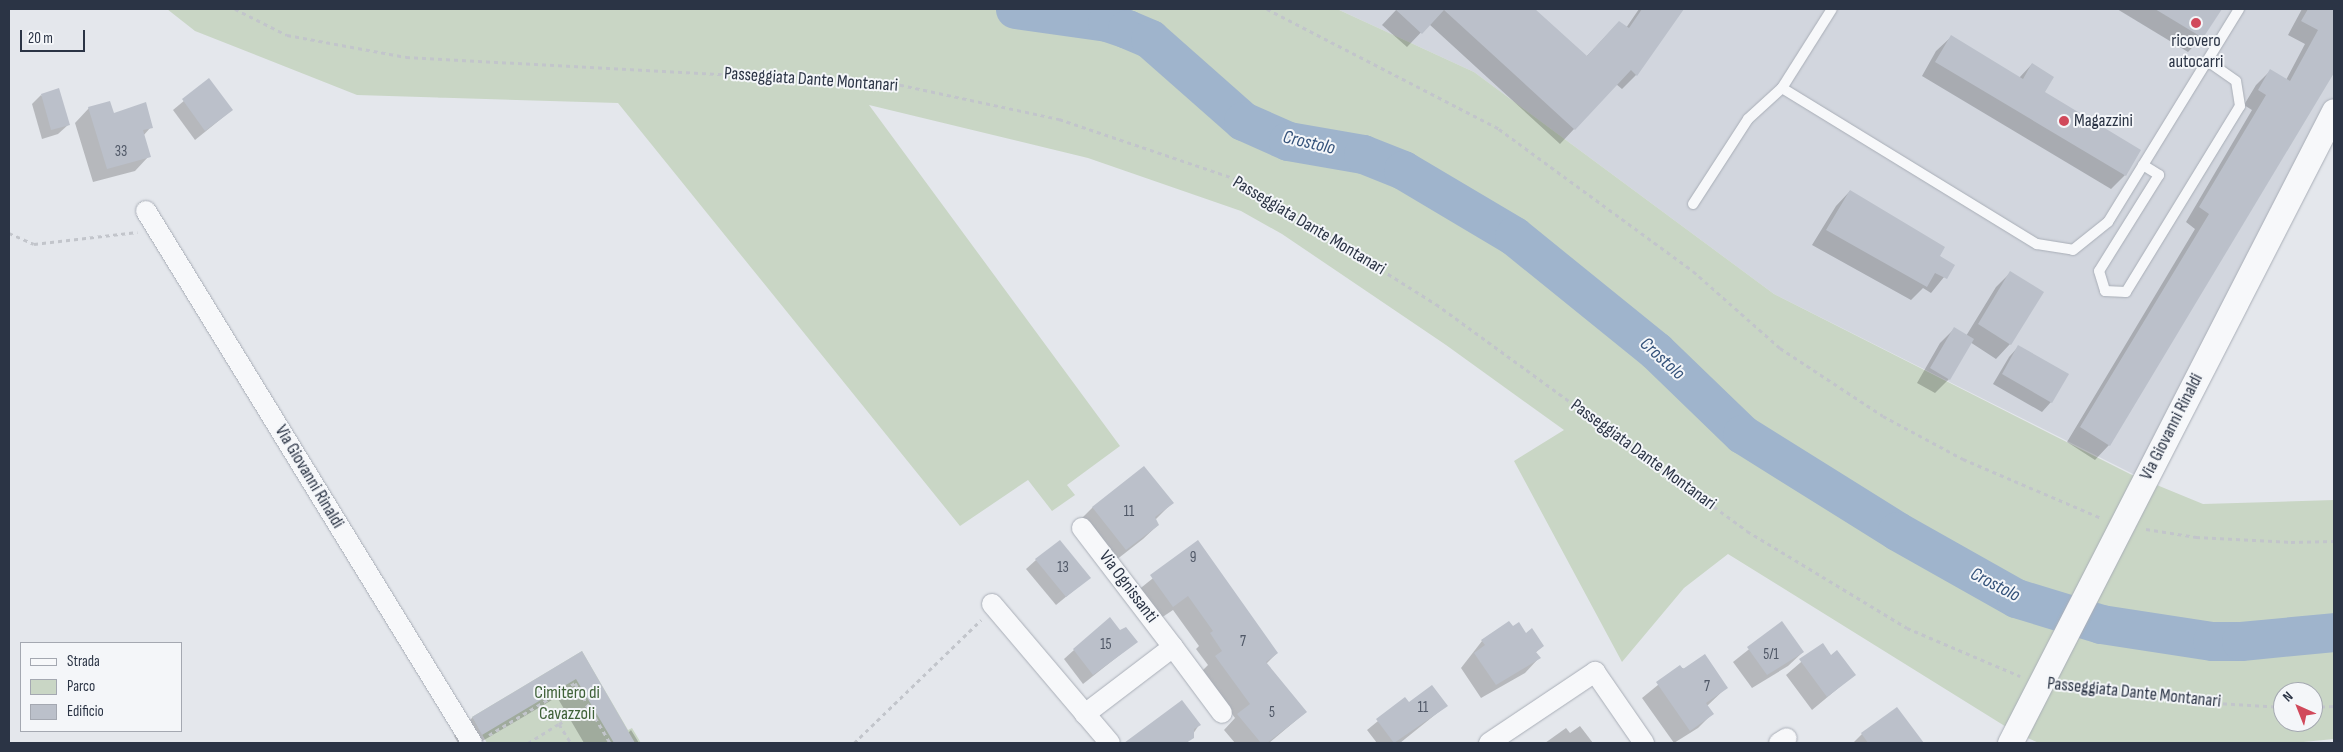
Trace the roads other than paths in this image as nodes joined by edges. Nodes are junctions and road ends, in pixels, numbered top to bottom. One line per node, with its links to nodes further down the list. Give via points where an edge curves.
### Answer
1 (1832, 9): 4 (lane)
2 (2239, 9): 3 (lane)
3 (2207, 61): 6 (lane); 6 (lane, via 2236,81 2240,106 2126,292 2105,291 2098,271 2159,175)
4 (1782, 88): 6 (lane, via 2037,244 2073,250 2108,222); 7 (lane, via 1748,119)
5 (2334, 111): 18 (street, Via Giovanni Rinaldi)
6 (2143, 165)
7 (1693, 204)
8 (146, 211): 14 (street, Via Giovanni Rinaldi)
9 (1082, 528): 11 (street, Via Ognissanti)
10 (987, 611): 13 (street)
11 (1172, 647): 12 (street, Via Ognissanti); 13 (street)
12 (1222, 713)
13 (1085, 714): 15 (street)
14 (472, 743)
15 (1110, 743)
16 (1488, 743): 17 (street, via 1595,672)
17 (1644, 743)
18 (2010, 743)

